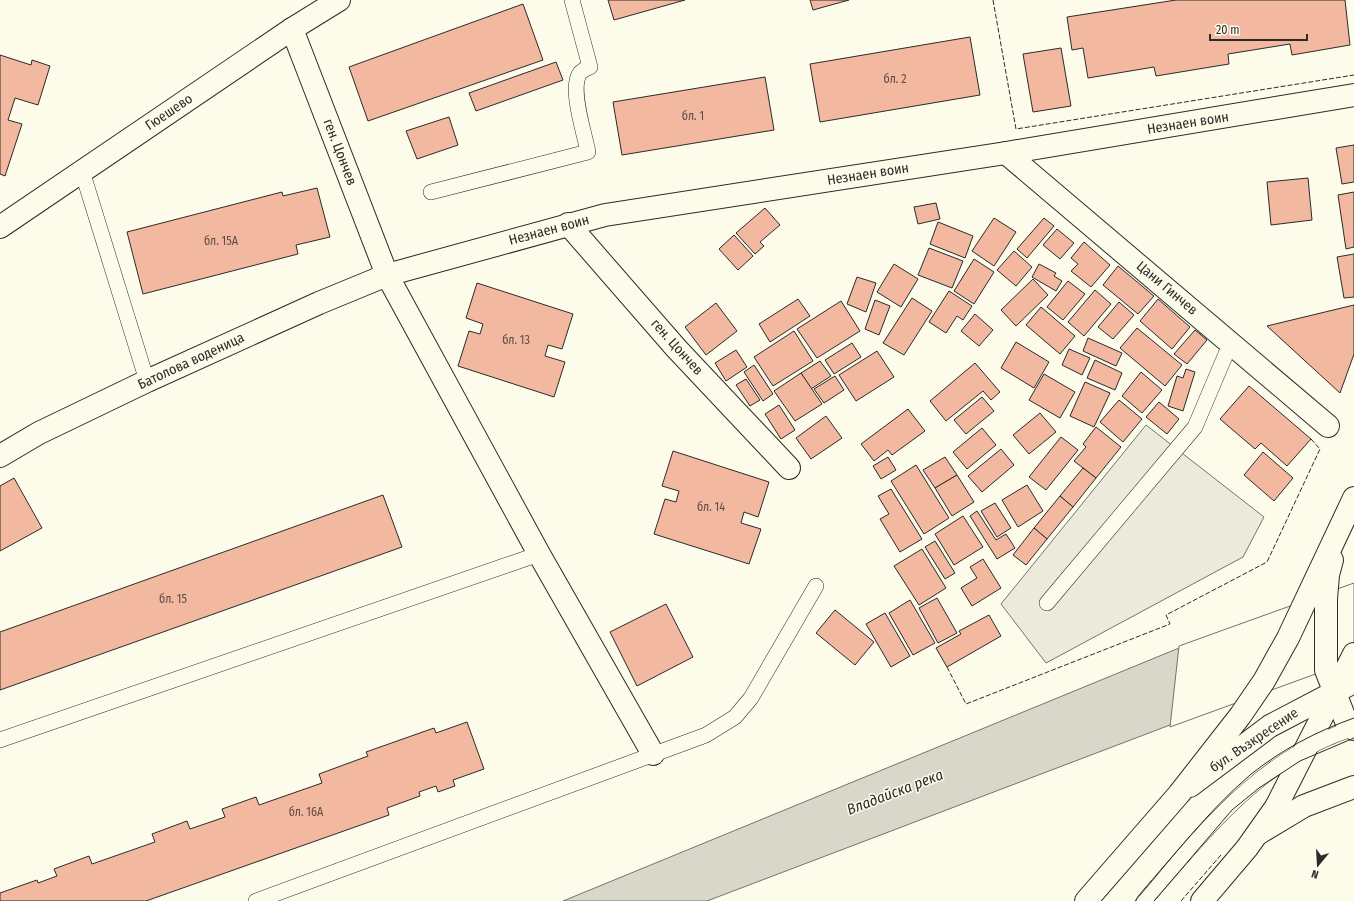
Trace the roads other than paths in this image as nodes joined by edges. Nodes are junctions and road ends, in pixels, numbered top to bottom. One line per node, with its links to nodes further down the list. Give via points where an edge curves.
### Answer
1 (572, 0): 7 (lane, via 590,67 580,73 576,84 576,96 588,152)
2 (326, 3): 3 (street, Гюешево)
3 (292, 29): 6 (street, Гюешево); 10 (street, ген. Цончев)
4 (1354, 95): 5 (street, Незнаен воин)
5 (1006, 153): 8 (street, Незнаен воин, via 605,215); 11 (street, Цани Гинчев)
6 (82, 172): 9 (street, Гюешево); 12 (lane)
7 (431, 192)
8 (568, 224): 10 (street, Незнаен воин); 15 (street, ген. Цончев, via 676,348)
9 (0, 227)
10 (388, 275): 12 (street, Батолова воденица); 18 (street, ген. Цончев)
11 (1231, 342): 13 (street, Цани Гинчев); 20 (lane, via 1195,427)
12 (147, 381): 14 (street, Батолова воденица)
13 (1328, 426)
14 (0, 456)
15 (789, 468)
16 (1354, 498): 17 (street)
17 (1338, 534): 23 (street, via 1328,575 1325,619 1326,670); 29 (street, via 1288,638 1264,681)
18 (539, 554): 25 (lane); 27 (street, ген. Цончев)
19 (816, 586): 27 (lane, via 751,698 735,717 706,735)
20 (1047, 603)
21 (1354, 654): 23 (street)
22 (1354, 682): 23 (street, бул. Възкресение)
23 (1334, 691): 24 (street, via 1346,721); 26 (street); 29 (street, бул. Възкресение, via 1270,726)
24 (1354, 728): 26 (lane)
25 (0, 740)
26 (1309, 745): 30 (street); 33 (lane, via 1261,777 1213,821)
27 (653, 754): 31 (lane)
28 (1354, 787): 30 (street, via 1304,806)
29 (1179, 794): 32 (street)
30 (1259, 833): 34 (street)
31 (256, 901)
32 (1086, 901)
33 (1144, 901)
34 (1202, 901)

